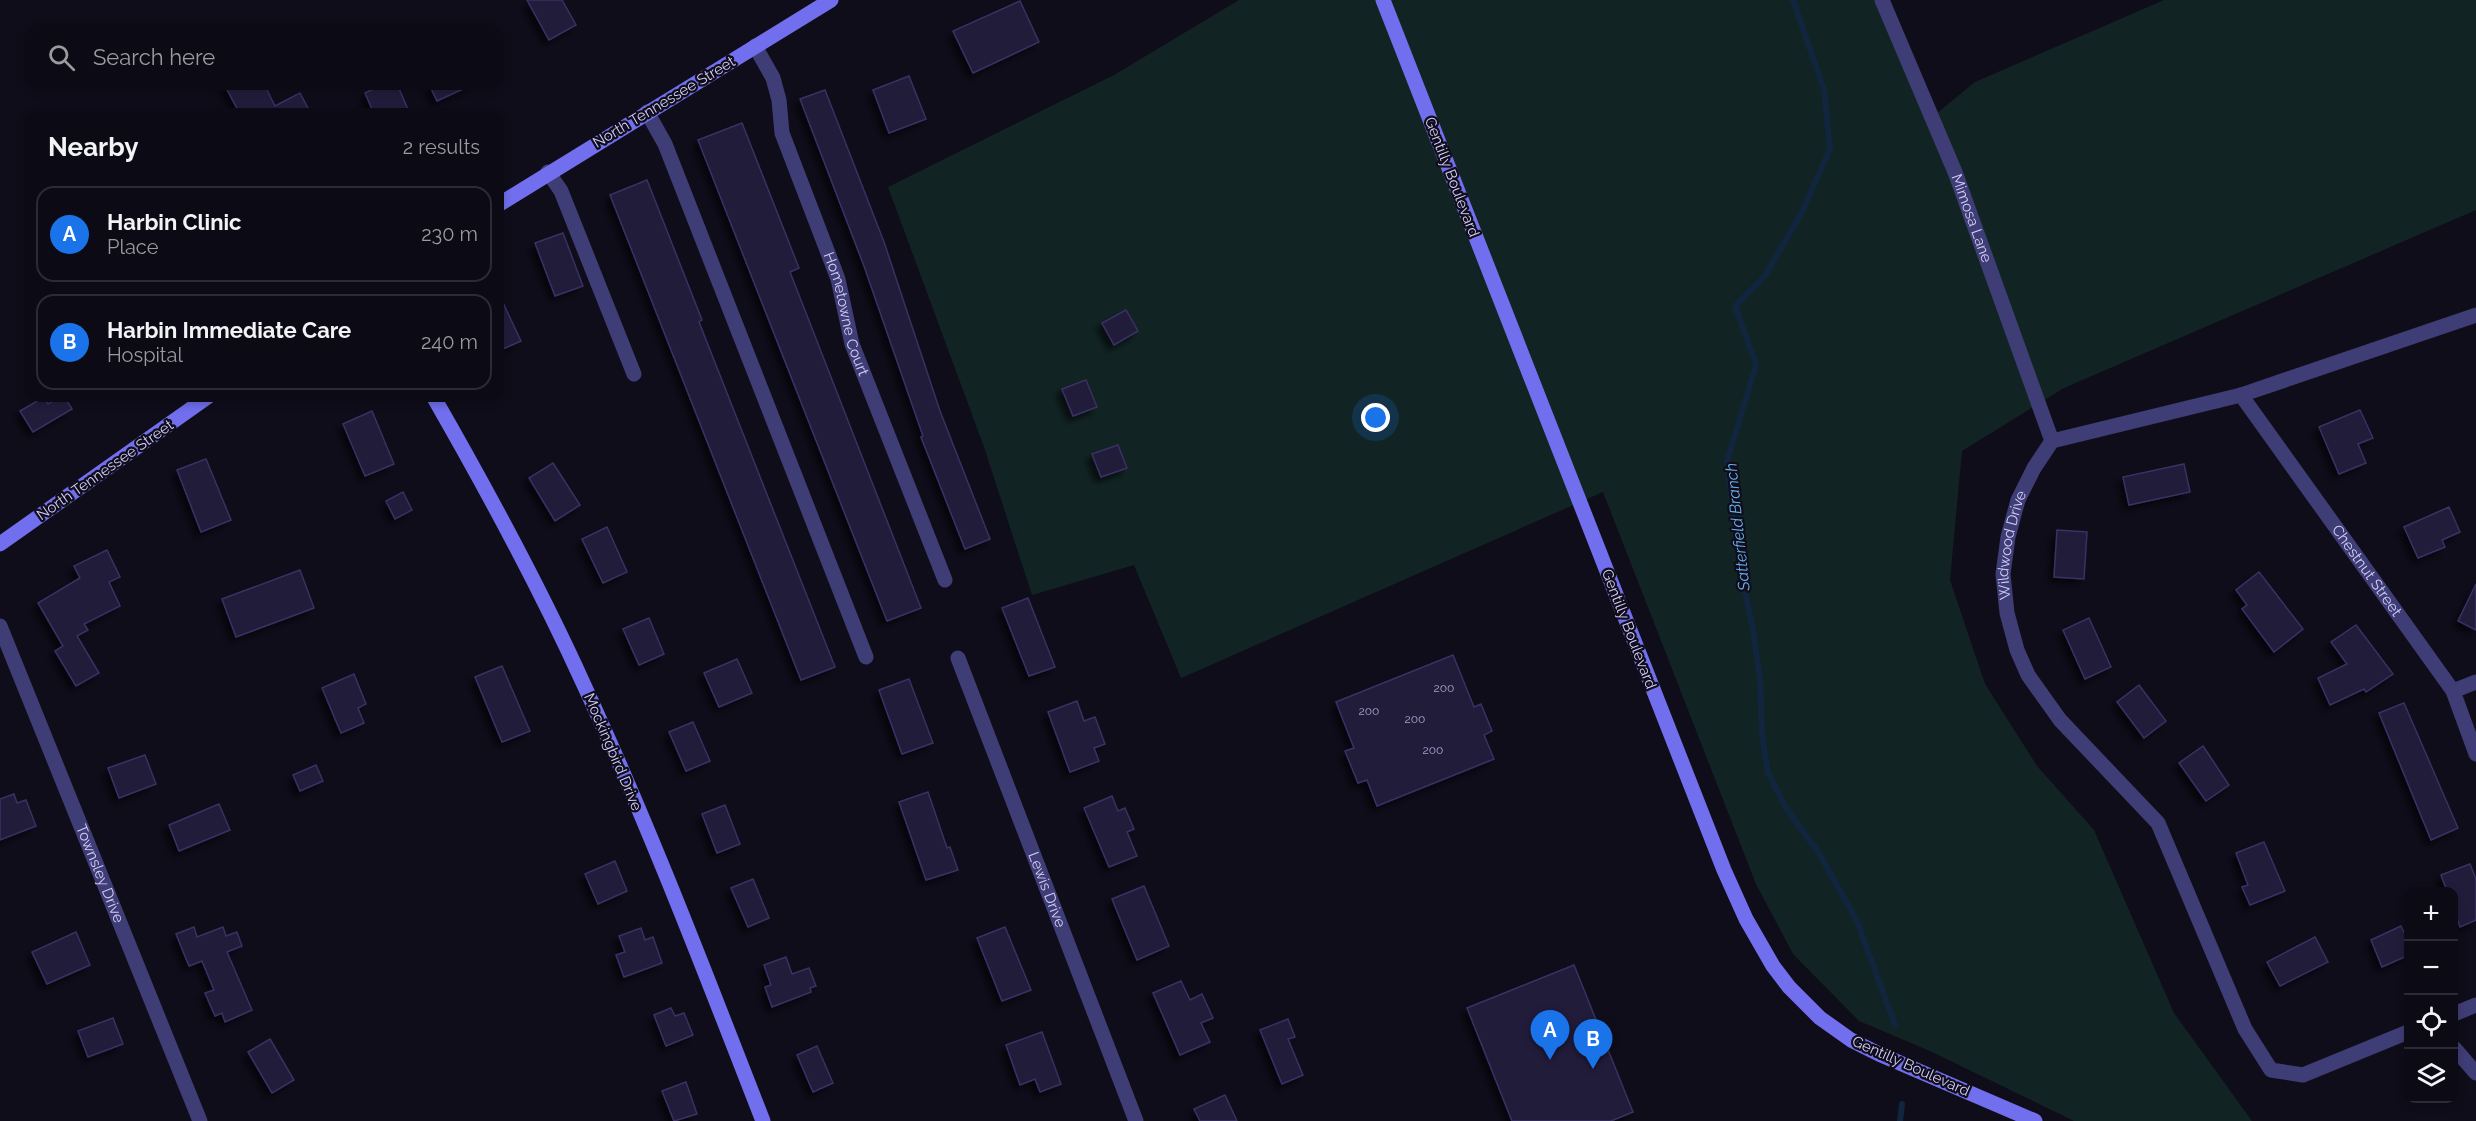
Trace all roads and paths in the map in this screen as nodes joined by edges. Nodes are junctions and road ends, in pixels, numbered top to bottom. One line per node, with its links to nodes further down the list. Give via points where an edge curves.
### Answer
1 (831, 0): 4 (street, North Tennessee Street)
2 (1383, 0): 30 (street, Gentilly Boulevard, via 1724,870 1759,943 1804,1003 1851,1040)
3 (1882, 0): 13 (street, Mimosa Lane, via 1954,172)
4 (755, 46): 5 (street, North Tennessee Street); 15 (street, Hometowne Court, via 773,78 782,133 838,279 852,344)
5 (647, 112): 6 (street, North Tennessee Street); 17 (street, via 665,144)
6 (548, 172): 7 (street, North Tennessee Street); 9 (street, via 561,191)
7 (504, 201)
8 (2476, 315): 10 (street)
9 (634, 374)
10 (2241, 395): 13 (street); 20 (street, Chestnut Street)
11 (201, 402): 14 (street, North Tennessee Street)
12 (437, 402): 28 (street, Mockingbird Drive, via 484,483 584,684 681,912)
13 (2052, 441): 24 (street, Wildwood Drive, via 2018,500 2003,574 2007,613 2028,675 2060,720 2158,823 2245,1029 2271,1070 2303,1075)
14 (0, 544)
15 (945, 580)
16 (0, 626): 27 (street, Townsley Drive)
17 (866, 657)
18 (958, 658): 29 (street, Lewis Drive)
19 (2476, 682): 20 (street)
20 (2453, 691): 21 (street, Chestnut Street)
21 (2476, 754)
22 (2476, 1005): 23 (street)
23 (2458, 1012)
24 (2404, 1034)
25 (2455, 1049): 26 (street)
26 (2476, 1073)
27 (200, 1121)
28 (763, 1121)
29 (1136, 1121)
30 (2035, 1121)

